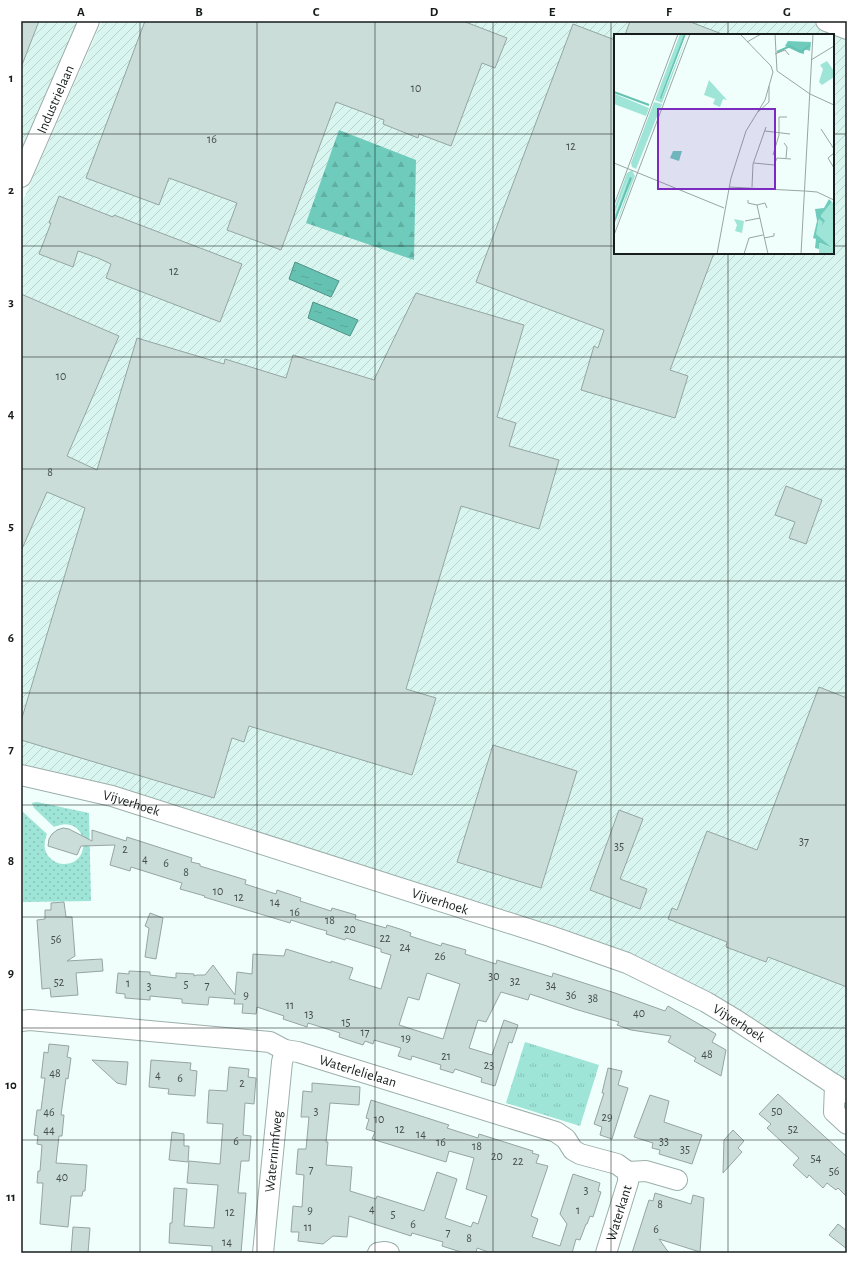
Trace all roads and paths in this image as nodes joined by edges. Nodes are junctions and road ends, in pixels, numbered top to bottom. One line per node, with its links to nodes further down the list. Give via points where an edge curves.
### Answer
1 (89, 21): 4 (street, Industrielaan)
2 (826, 21): 3 (street)
3 (847, 29)
4 (21, 177)
5 (21, 775): 8 (street, Vijverhoek, via 112,796 542,934 627,964 706,1002)
6 (21, 1021): 7 (street, Waterlelielaan, via 270,1042)
7 (285, 1050): 10 (street, Waterlelielaan, via 306,1054 556,1132 566,1138 573,1150 580,1154 617,1164); 12 (street, Waternimfweg)
8 (841, 1089): 9 (street, Vijverhoek, via 834,1112)
9 (847, 1124)
10 (628, 1172): 11 (street, via 646,1171); 15 (street, Waterkant, via 628,1182)
11 (677, 1180)
12 (263, 1253)
13 (378, 1253): 14 (street)
14 (389, 1253)
15 (606, 1253)

